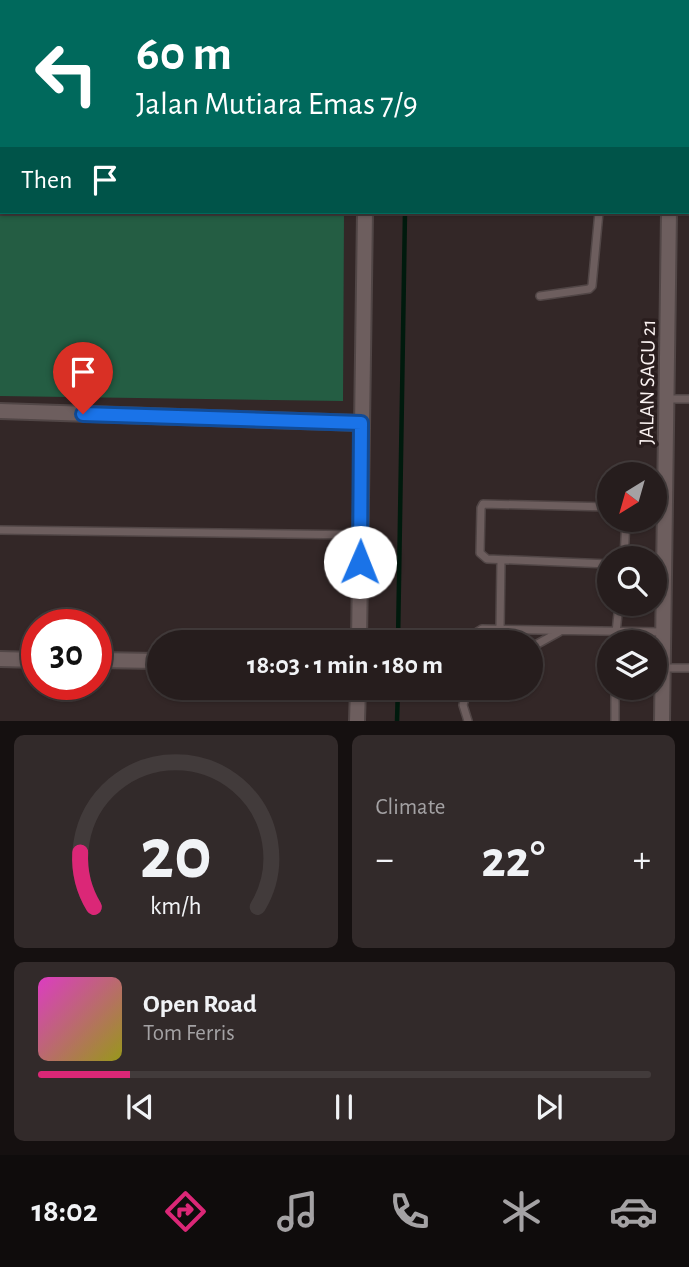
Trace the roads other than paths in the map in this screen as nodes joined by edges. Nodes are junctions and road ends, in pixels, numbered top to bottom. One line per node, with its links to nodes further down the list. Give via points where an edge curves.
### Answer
1 (365, 214): 8 (street)
2 (599, 214): 4 (lane, via 593,286)
3 (669, 214): 5 (street, JALAN SAGU 21)
4 (540, 296)
5 (667, 399): 6 (lane); 12 (street, JALAN SAGU 21)
6 (689, 399)
7 (0, 411): 8 (street)
8 (361, 423): 11 (street)
9 (597, 508): 13 (lane, via 483,505 480,553)
10 (0, 530): 11 (lane)
11 (361, 535): 16 (street)
12 (661, 546)
13 (501, 560): 14 (lane); 15 (lane)
14 (597, 564)
15 (500, 629): 17 (lane); 18 (lane)
16 (359, 630)
17 (489, 630)
18 (559, 631): 19 (lane); 20 (lane)
19 (597, 632)
20 (543, 640)
21 (0, 659): 22 (street)
22 (21, 660)
23 (112, 660): 24 (street)
24 (147, 661)
25 (667, 668): 26 (lane)
26 (689, 668)
27 (358, 700): 31 (street)
28 (464, 700): 32 (lane)
29 (615, 700): 33 (lane)
30 (662, 700): 34 (street, JALAN SAGU 21)
31 (357, 721)
32 (468, 721)
33 (615, 721)
34 (662, 721)

